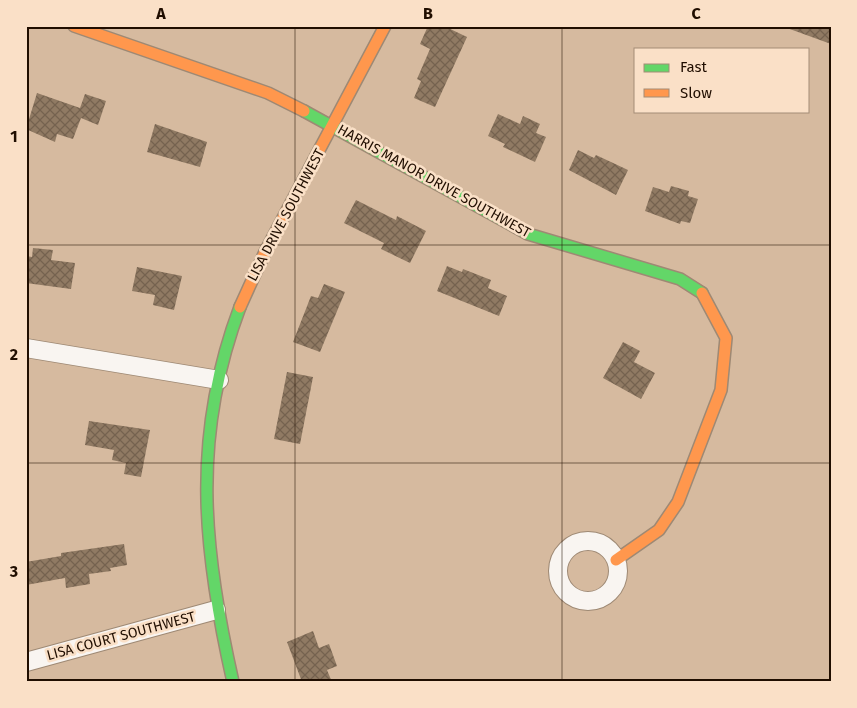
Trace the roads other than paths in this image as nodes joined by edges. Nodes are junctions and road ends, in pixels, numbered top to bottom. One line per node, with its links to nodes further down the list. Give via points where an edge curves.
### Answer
1 (74, 26): 3 (street, HARRIS MANOR DRIVE SOUTHWEST, via 268,93)
2 (385, 26): 3 (street, LISA DRIVE SOUTHWEST)
3 (333, 126): 5 (street, LISA DRIVE SOUTHWEST, via 255,271 234,324); 6 (street, HARRIS MANOR DRIVE SOUTHWEST, via 528,234 680,279 704,294 726,338 721,390 678,502 659,530)
4 (26, 348): 5 (street)
5 (219, 380): 7 (street, LISA DRIVE SOUTHWEST, via 209,436 206,494 208,552)
6 (616, 560)
7 (216, 610): 8 (street, LISA COURT SOUTHWEST); 9 (street, LISA DRIVE SOUTHWEST)
8 (26, 662)
9 (233, 682)

